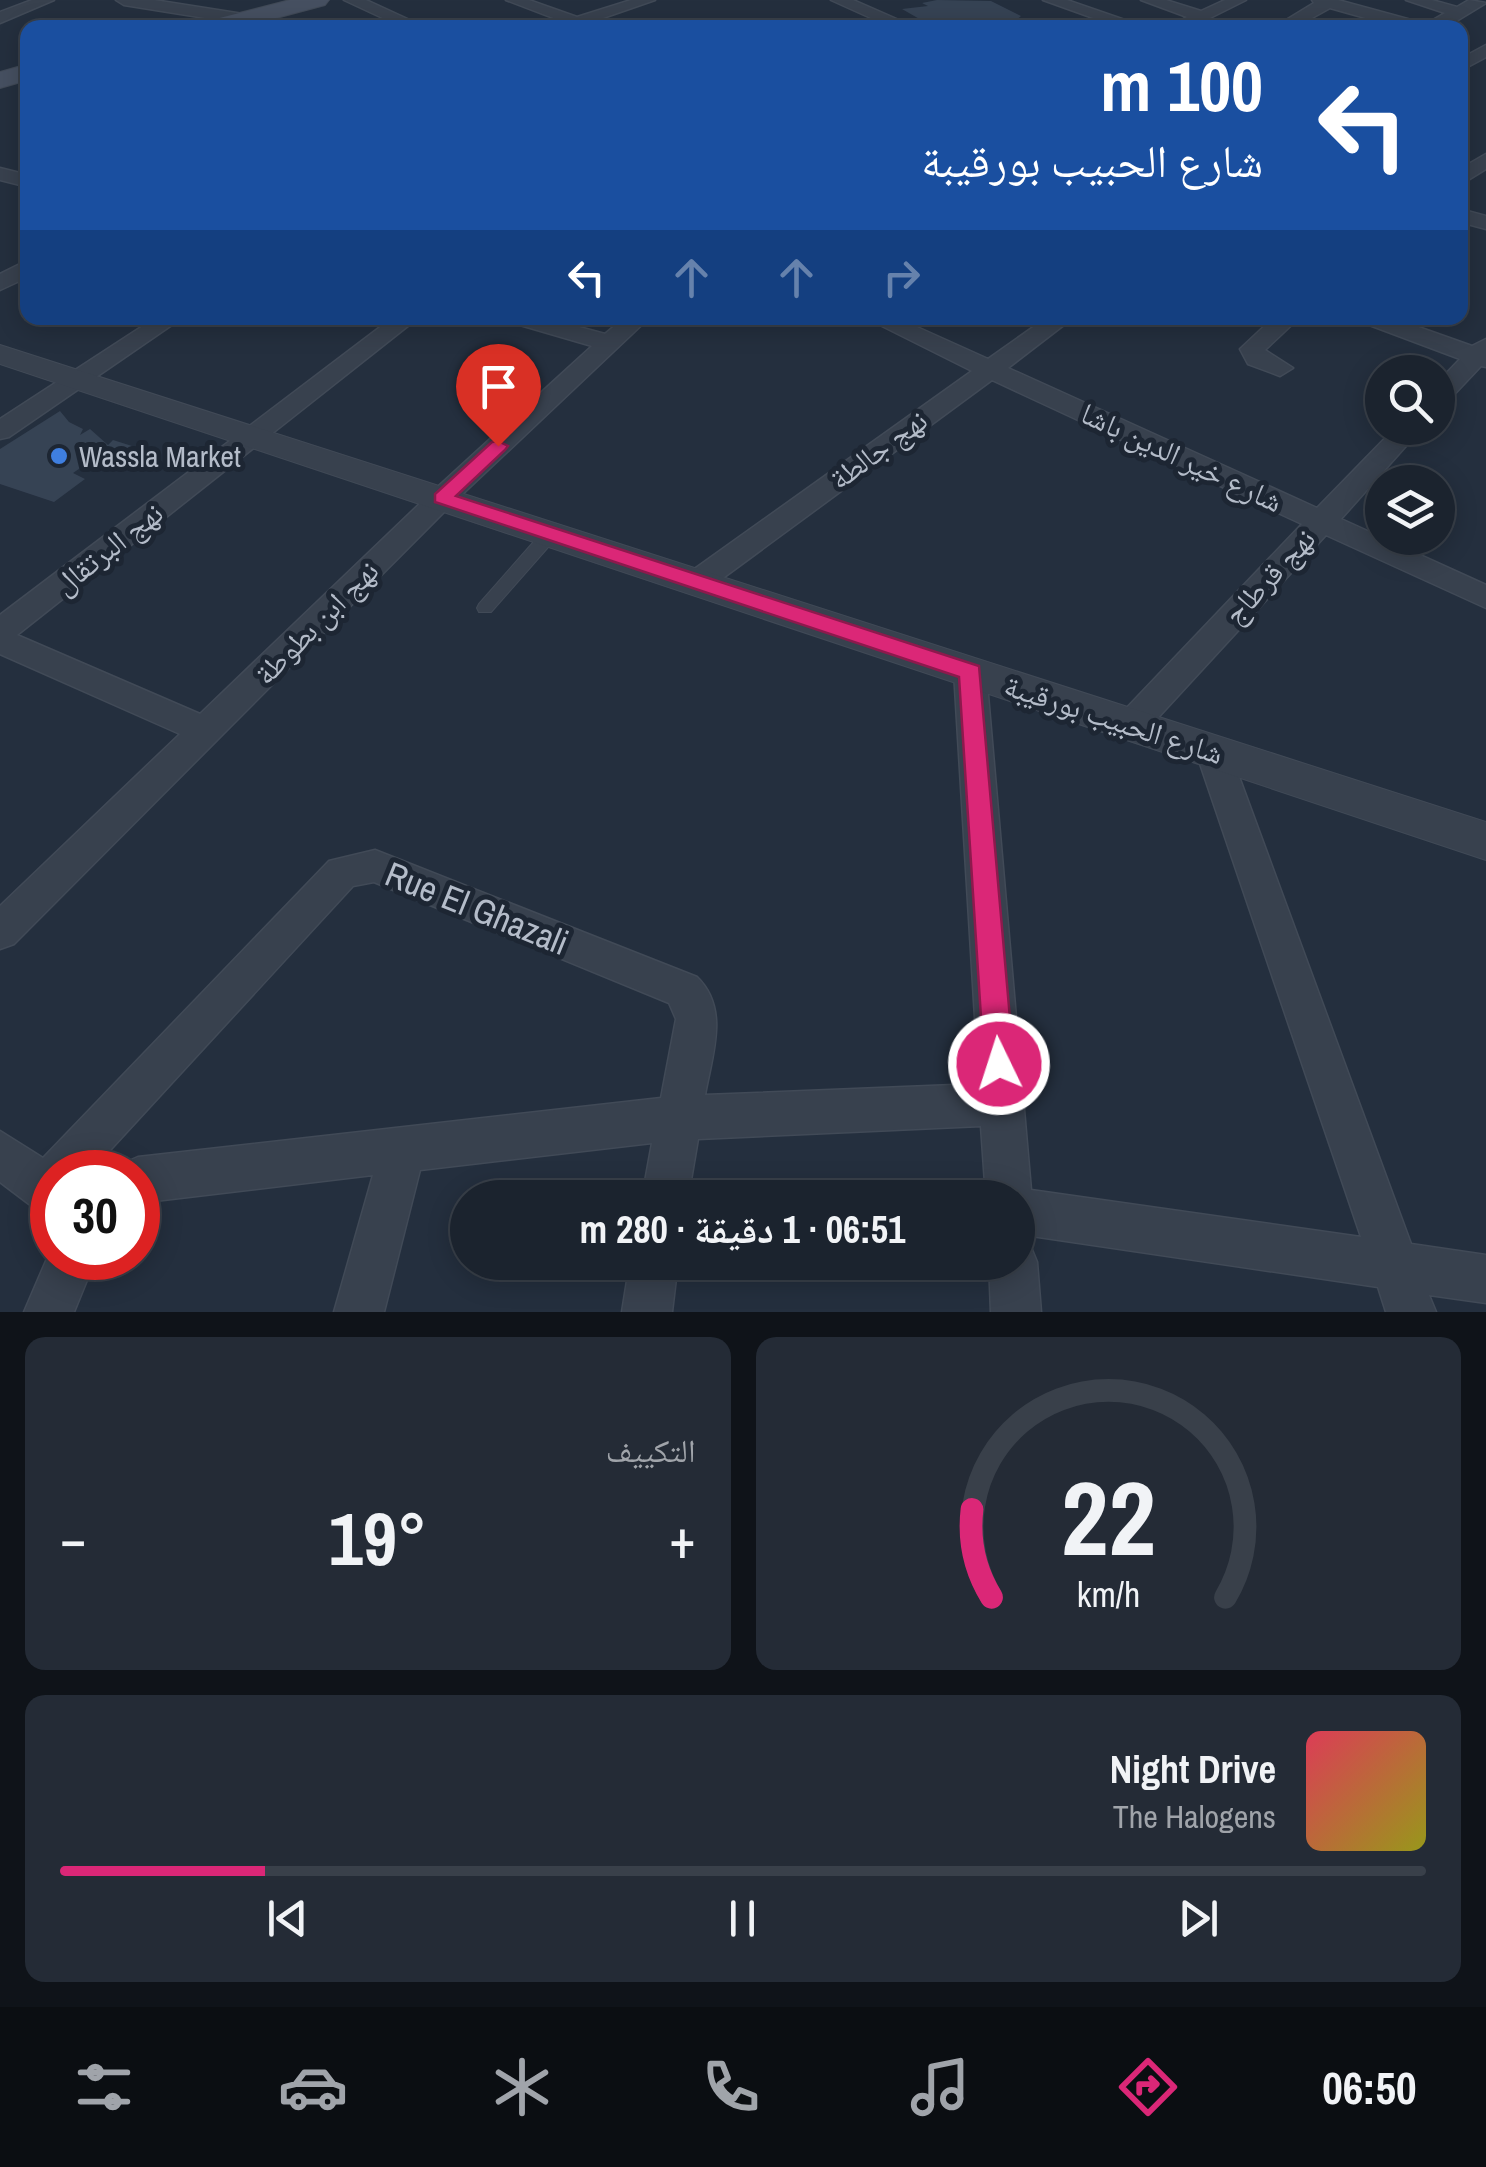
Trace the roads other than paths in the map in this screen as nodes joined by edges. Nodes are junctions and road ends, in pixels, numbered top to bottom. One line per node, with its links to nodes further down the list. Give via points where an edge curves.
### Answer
1 (2, 0): 15 (street)
2 (124, 0): 20 (street)
3 (317, 0): 20 (main road)
4 (352, 0): 22 (street)
5 (514, 0): 23 (street)
6 (647, 0): 24 (street)
7 (839, 0): 16 (street)
8 (895, 0): 16 (street)
9 (1052, 0): 27 (street)
10 (1149, 0): 18 (street)
11 (1238, 0): 18 (street)
12 (1414, 0): 17 (street)
13 (1480, 0): 17 (street)
14 (1324, 1): 30 (street); 31 (street)
15 (38, 3): 19 (street)
16 (874, 12): 25 (street); 26 (street)
17 (1459, 12): 32 (street)
18 (1207, 14): 28 (street); 29 (street)
19 (0, 18)
20 (243, 19): 21 (main road)
21 (239, 20)
22 (400, 20)
23 (571, 20)
24 (583, 20)
25 (862, 20)
26 (891, 20)
27 (1115, 20)
28 (1194, 20)
29 (1236, 20)
30 (1293, 20)
31 (1392, 20)
32 (1446, 20)
33 (159, 325): 46 (street)
34 (397, 325): 49 (street, نهج البرتقال)
35 (546, 325): 41 (street)
36 (629, 325): 41 (street, نهج ابن بطوطة)
37 (894, 325): 44 (street, شارع خير الدين باشا)
38 (1050, 325): 44 (street, نهج جالطة)
39 (1278, 325): 45 (street, via 1252,349)
40 (1394, 325): 43 (street)
41 (610, 343): 51 (street, نهج ابن بطوطة)
42 (0, 354): 46 (street, شارع الحبيب بورقيبة)
43 (1483, 354): 47 (street)
44 (989, 368): 52 (street, شارع خير الدين باشا); 54 (street, نهج جالطة)
45 (1280, 368)
46 (78, 379): 48 (street); 49 (street, شارع الحبيب بورقيبة)
47 (1455, 381)
48 (0, 431)
49 (252, 437): 51 (street, شارع الحبيب بورقيبة); 57 (street, نهج البرتقال)
50 (1393, 445): 52 (street, نهج قرطاج)
51 (442, 498): 53 (street, شارع الحبيب بورقيبة); 61 (street, نهج ابن بطوطة)
52 (1321, 520): 55 (street, شارع خير الدين باشا); 60 (street, نهج قرطاج)
53 (551, 534): 54 (street, شارع الحبيب بورقيبة); 56 (lane)
54 (697, 582): 59 (street, شارع الحبيب بورقيبة)
55 (1486, 598)
56 (485, 608)
57 (0, 632)
58 (0, 641): 61 (street)
59 (970, 672): 60 (street, شارع الحبيب بورقيبة); 65 (street)
60 (1131, 725): 62 (street, شارع الحبيب بورقيبة)
61 (206, 731): 64 (street, نهج ابن بطوطة)
62 (1213, 752): 63 (street, شارع الحبيب بورقيبة); 75 (street)
63 (1486, 841)
64 (0, 932)
65 (1002, 1104): 66 (street); 73 (street)
66 (677, 1118): 67 (street); 68 (street, Rue El Ghazali, via 697,1019 694,1001 683,990 375,866 358,866 342,872); 72 (street, Rue El Ghazali)
67 (403, 1149): 71 (street); 81 (street)
68 (82, 1150)
69 (0, 1154): 70 (street)
70 (30, 1170)
71 (160, 1177)
72 (668, 1180)
73 (1008, 1180)
74 (1035, 1214): 75 (street)
75 (1398, 1266): 76 (street); 84 (street)
76 (1486, 1279)
77 (63, 1280): 80 (street)
78 (651, 1280): 82 (street)
79 (1014, 1280): 83 (street)
80 (49, 1312)
81 (359, 1312)
82 (646, 1312)
83 (1016, 1312)
84 (1411, 1312)

